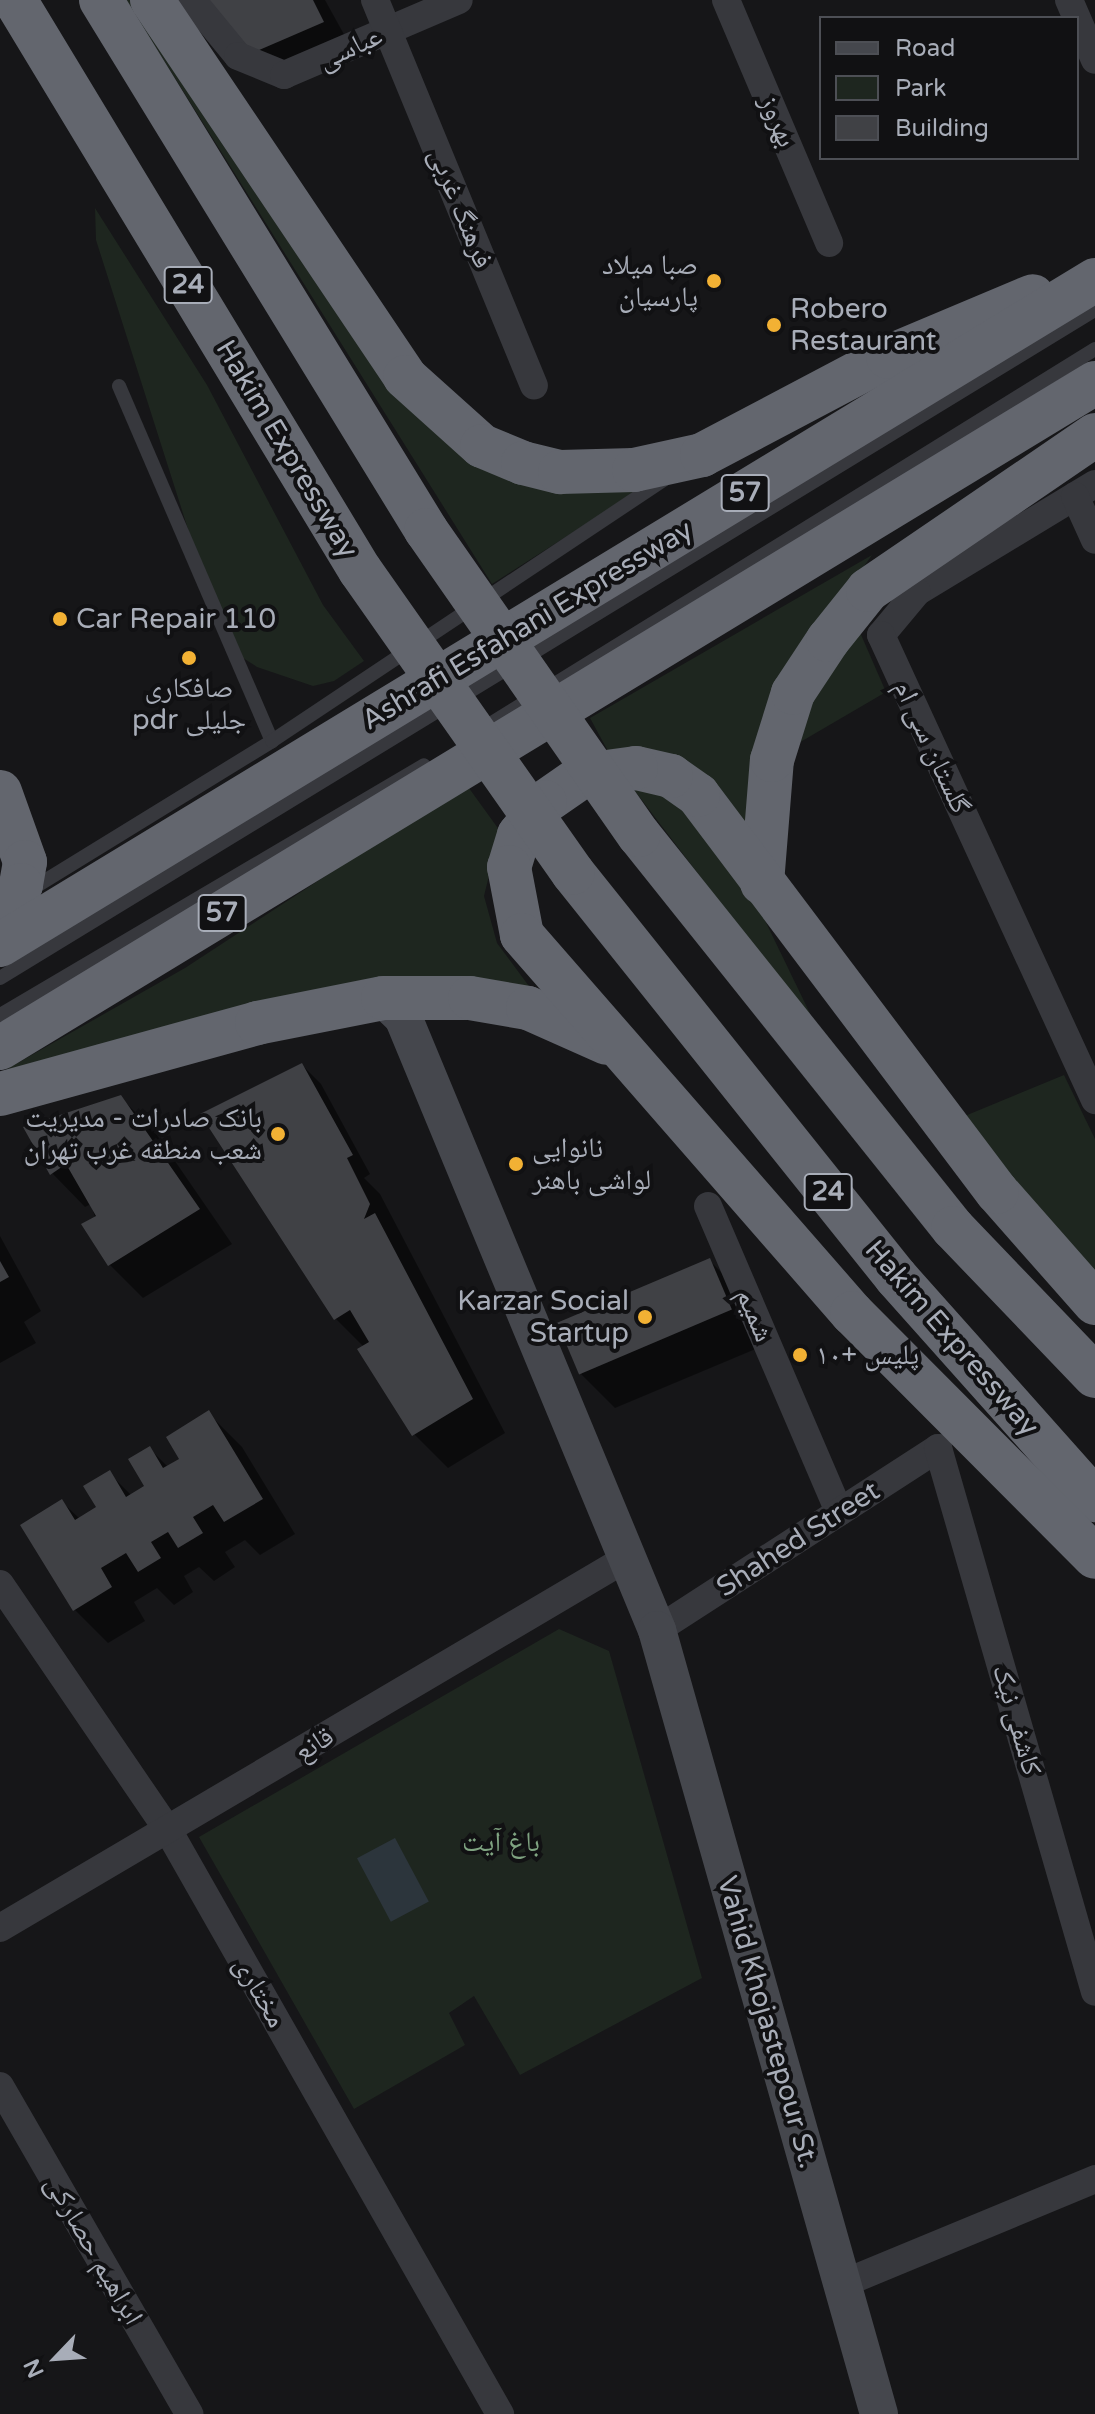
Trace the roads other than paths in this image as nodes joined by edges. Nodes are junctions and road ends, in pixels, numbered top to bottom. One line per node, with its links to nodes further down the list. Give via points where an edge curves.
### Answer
1 (15, 0): 39 (highway, Hakim Expressway / 24, bridge, via 360,570 573,873 896,1277)
2 (101, 0): 37 (highway, 24, bridge, via 426,530 639,835 953,1228)
3 (152, 0): 20 (highway, via 405,377 441,415 482,446 560,472 634,470)
4 (192, 0): 9 (street, عباسی, via 238,56 284,75)
5 (375, 0): 9 (street, فرهنگ غربی)
6 (459, 0): 9 (street, عباسی)
7 (726, 0): 11 (street, بهروز)
8 (1079, 23): 10 (street)
9 (387, 31): 17 (street, فرهنگ غربی)
10 (1095, 60)
11 (829, 243)
12 (1095, 273): 20 (highway, via 967,320)
13 (1095, 280): 27 (highway, Ashrafi Esfahani Expressway / 57)
14 (1095, 310): 28 (lane)
15 (1095, 349): 30 (lane, via 451,748)
16 (1095, 383): 31 (highway, 57)
17 (534, 385)
18 (119, 386): 23 (lane)
19 (1095, 435): 25 (highway, via 903,563 868,590 828,640 793,693 772,760)
20 (702, 455): 23 (lane)
21 (1085, 490): 22 (street); 34 (street, گلستان سی ام, via 917,592 881,635)
22 (1095, 540)
23 (272, 741): 26 (lane)
24 (0, 792): 26 (highway, via 25,862)
25 (762, 883): 32 (highway, via 718,817 671,776 636,768 584,775 545,802 519,835 509,867 511,905 546,968); 36 (highway, via 997,1192)
26 (7, 911)
27 (0, 945)
28 (0, 978)
29 (383, 998): 32 (highway, via 470,998 528,1008); 33 (highway, via 257,1023); 42 (main road, via 403,1017)
30 (0, 1015)
31 (0, 1048)
32 (621, 1049): 41 (highway, via 852,1313)
33 (0, 1094)
34 (1095, 1100)
35 (708, 1206): 40 (street, شمیم)
36 (1095, 1303)
37 (1095, 1376)
38 (938, 1448): 40 (street, Shahed Street); 47 (street, کاشفی نیک)
39 (1095, 1500)
40 (839, 1512): 44 (street, Shahed Street)
41 (1095, 1557)
42 (627, 1558): 44 (main road, Vahid Khojastepour St.); 45 (street, قانع)
43 (0, 1584): 45 (street, مختاری)
44 (657, 1630): 50 (main road, Vahid Khojastepour St.)
45 (168, 1830): 46 (street, قانع); 52 (street, مختاری)
46 (0, 1928)
47 (1095, 1992)
48 (0, 2086): 51 (street, ابراهیم حصارکی)
49 (1095, 2179): 50 (street)
50 (842, 2284): 53 (main road, Vahid Khojastepour St.)
51 (189, 2414)
52 (500, 2414)
53 (879, 2414)

